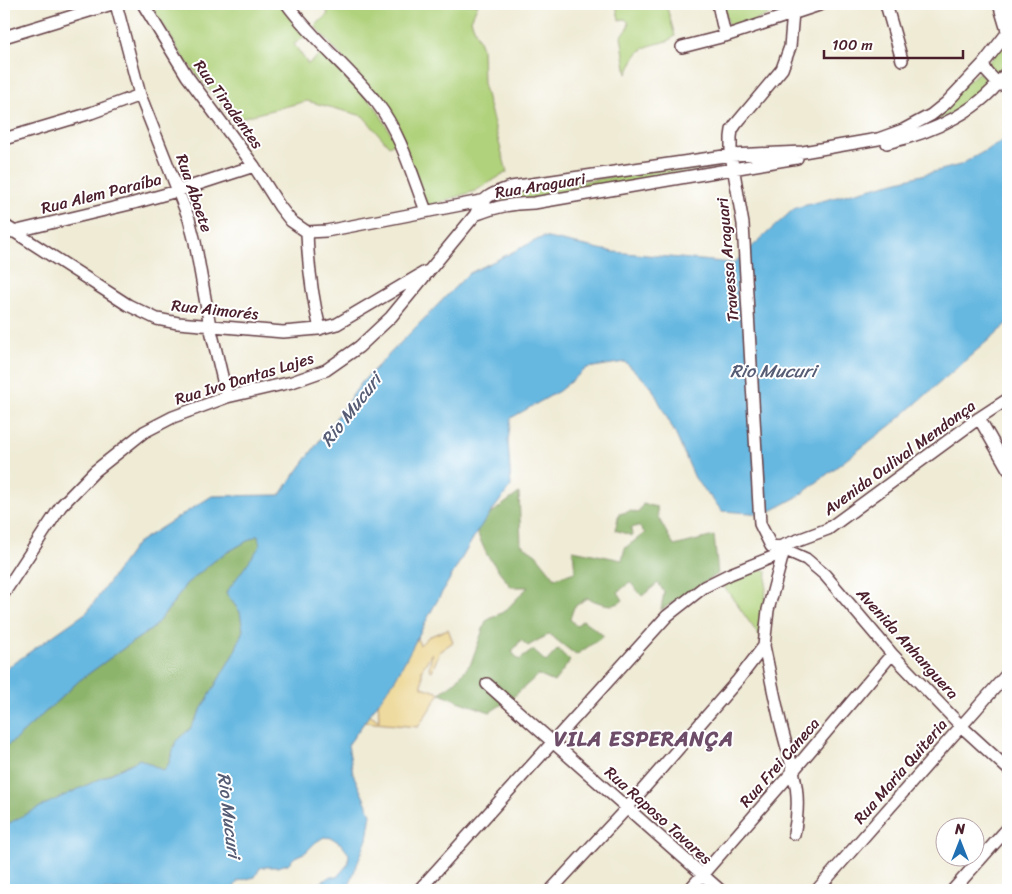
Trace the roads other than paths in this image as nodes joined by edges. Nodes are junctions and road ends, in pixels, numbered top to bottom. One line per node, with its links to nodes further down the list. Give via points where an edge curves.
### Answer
1 (112, 4): 12 (street)
2 (116, 4): 18 (street, Rua Abaete)
3 (143, 4): 22 (street, Rua Tiradentes, via 187,76)
4 (287, 4): 27 (street, via 378,104 397,138)
5 (718, 4): 11 (street)
6 (822, 4): 9 (street)
7 (886, 4): 14 (street)
8 (999, 4): 10 (street)
9 (793, 12): 11 (street); 21 (street, Travessa Araguari, via 790,47 782,69 732,130)
10 (1008, 33): 15 (street)
11 (724, 36): 13 (street)
12 (4, 37)
13 (682, 47)
14 (902, 60)
15 (983, 64): 17 (street, via 990,75); 20 (street, via 931,115)
16 (1008, 70): 17 (street)
17 (1004, 82): 20 (street, via 937,127 908,137)
18 (140, 95): 19 (street); 24 (street, Rua Abaete)
19 (4, 139)
20 (877, 142): 21 (street, Rua Araguari, via 803,152); 23 (street, Rua Araguari)
21 (732, 155): 23 (street, Travessa Araguari); 25 (street, Rua Araguari, via 511,187)
22 (254, 166): 24 (street, Rua Alem Paraíba); 30 (street, Rua Tiradentes, via 280,207)
23 (734, 169): 26 (street, Rua Araguari, via 534,204); 38 (street, Travessa Araguari, via 743,224 760,524 771,546)
24 (177, 191): 29 (street, Rua Alem Paraíba); 32 (street, Rua Abaete, via 195,242)
25 (481, 201): 26 (street); 27 (street); 28 (street, Rua Araguari)
26 (497, 206): 28 (street, Rua Araguari)
27 (426, 211): 30 (street)
28 (475, 215): 31 (street, Rua Ivo Dantas Lajes)
29 (9, 229): 32 (street, Rua Aimorés, via 128,305 157,319)
30 (307, 232): 33 (street, via 308,269)
31 (432, 268): 33 (street, Rua Aimorés, via 336,324); 34 (street, Rua Ivo Dantas Lajes, via 391,317 359,347 326,370 292,382)
32 (210, 326): 33 (street, Rua Aimorés, via 283,332); 34 (street, Rua Abaete)
33 (320, 329)
34 (227, 397): 39 (street, Rua Ivo Dantas Lajes, via 172,417 144,432 95,471 61,506)
35 (1008, 399): 36 (street, Avenida Oulival Mendonça)
36 (978, 418): 37 (street); 38 (street, Avenida Oulival Mendonça, via 828,529)
37 (1008, 469)
38 (781, 548): 40 (street); 41 (street, Avenida Anhanguera, via 817,566); 45 (street, Avenida Oulival Mendonça, via 775,556 704,587 667,616)
39 (4, 593)
40 (764, 646): 47 (street); 48 (street)
41 (892, 654): 44 (street, Avenida Anhanguera); 47 (street, Rua Frei Caneca)
42 (1008, 673): 44 (street, Rua Maria Quiteria)
43 (487, 684): 45 (street, Rua Raposo Tavares)
44 (961, 726): 46 (street, Avenida Anhanguera); 56 (street, Rua Maria Quiteria)
45 (554, 741): 48 (street, Rua Raposo Tavares); 52 (street, Avenida Oulival Mendonça)
46 (1008, 769)
47 (794, 770): 50 (street, via 799,809); 51 (street, Rua Frei Caneca)
48 (626, 809): 51 (street, Rua Raposo Tavares); 53 (street)
49 (1008, 828): 57 (street)
50 (794, 834)
51 (703, 875): 54 (street, Rua Frei Caneca); 55 (street, Rua Raposo Tavares)
52 (419, 890)
53 (552, 890)
54 (689, 890)
55 (720, 890)
56 (817, 890)
57 (953, 890)

